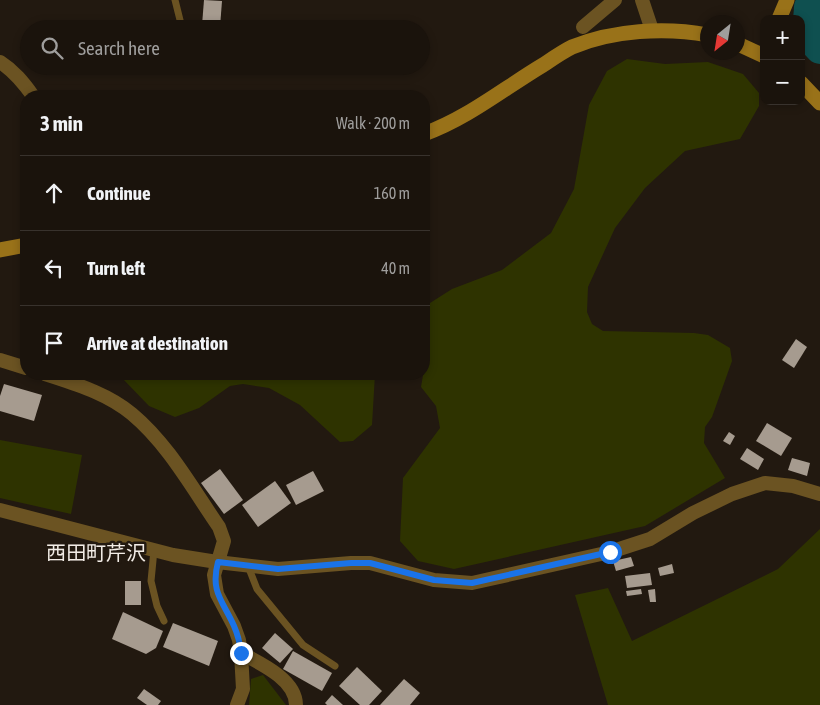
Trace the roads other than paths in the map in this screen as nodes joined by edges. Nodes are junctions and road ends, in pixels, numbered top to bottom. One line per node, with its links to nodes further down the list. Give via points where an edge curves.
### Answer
1 (175, 0): 6 (lane)
2 (615, 0): 7 (street)
3 (642, 0): 8 (street)
4 (787, 0): 5 (street)
5 (781, 15)
6 (180, 20)
7 (583, 27)
8 (652, 30): 9 (street); 16 (street, via 599,39 571,48 472,112)
9 (700, 33)
10 (745, 47): 11 (street)
11 (760, 54)
12 (0, 62): 14 (street)
13 (805, 87): 15 (street)
14 (28, 90)
15 (820, 103)
16 (430, 132)
17 (20, 246): 18 (street)
18 (0, 250)
19 (0, 360): 20 (street)
20 (20, 366)
21 (64, 380): 25 (street, via 114,402 156,436 219,527 224,541)
22 (820, 494): 26 (street, via 793,486 765,483 732,494 650,539 610,552 472,583 434,580 370,563 278,569)
23 (0, 510): 24 (street)
24 (154, 550): 25 (street); 27 (lane, via 151,581)
25 (218, 562): 26 (street); 28 (street, via 214,576 217,594 234,626)
26 (248, 566): 29 (lane, via 257,589 303,645)
27 (164, 621)
28 (241, 653): 30 (street, via 243,688); 31 (street, via 282,678 296,696)
29 (335, 666)
30 (237, 705)
31 (296, 705)

